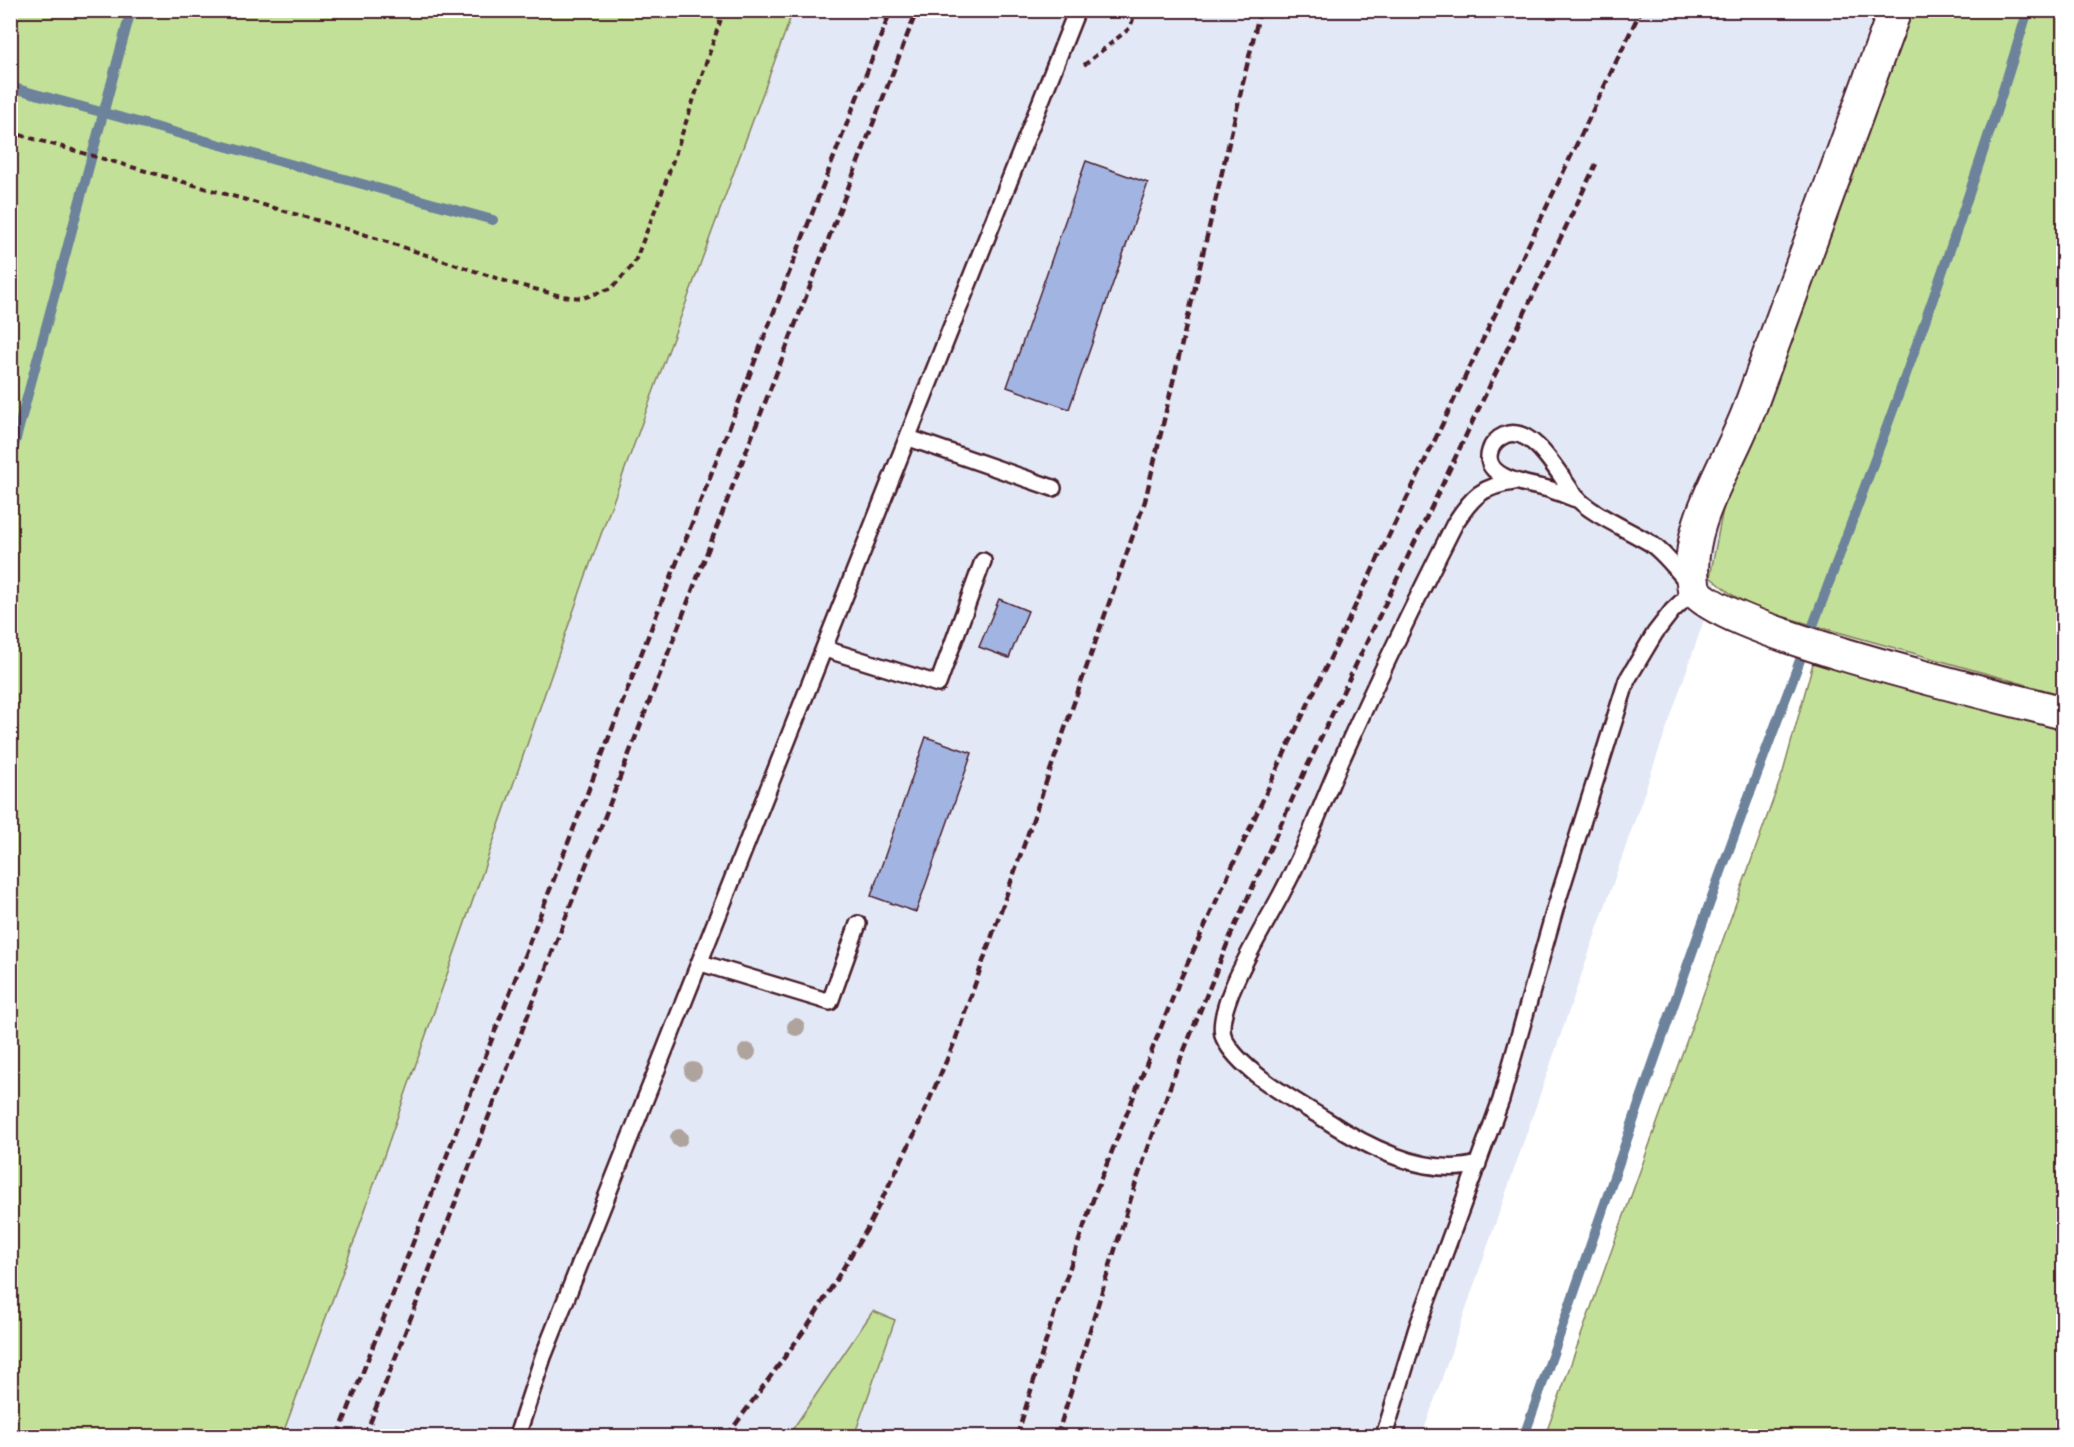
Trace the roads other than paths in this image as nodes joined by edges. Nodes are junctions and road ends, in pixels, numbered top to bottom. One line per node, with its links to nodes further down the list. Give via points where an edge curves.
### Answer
1 (1077, 10): 3 (lane)
2 (1895, 10): 8 (street, via 1748,412 1702,519 1691,559)
3 (909, 438): 5 (lane); 9 (lane)
4 (1514, 482): 6 (lane); 6 (lane, via 1496,471 1489,458 1494,442 1516,433 1531,439 1542,450); 13 (lane, via 1494,484 1480,493 1455,524 1379,678 1285,888 1245,961 1223,1021 1224,1037 1236,1056 1337,1127 1420,1164 1460,1169)
5 (1053, 488)
6 (1579, 500): 8 (lane, via 1653,545)
7 (983, 561): 9 (lane, via 938,684)
8 (1695, 590): 10 (street, via 1714,607 1788,636); 13 (lane, via 1655,633 1627,680)
9 (825, 649): 12 (lane)
10 (2064, 713)
11 (858, 924): 12 (lane, via 830,1002)
12 (701, 963): 14 (lane, via 543,1357)
13 (1478, 1164): 15 (lane, via 1417,1328)
14 (517, 1437)
15 (1384, 1437)

